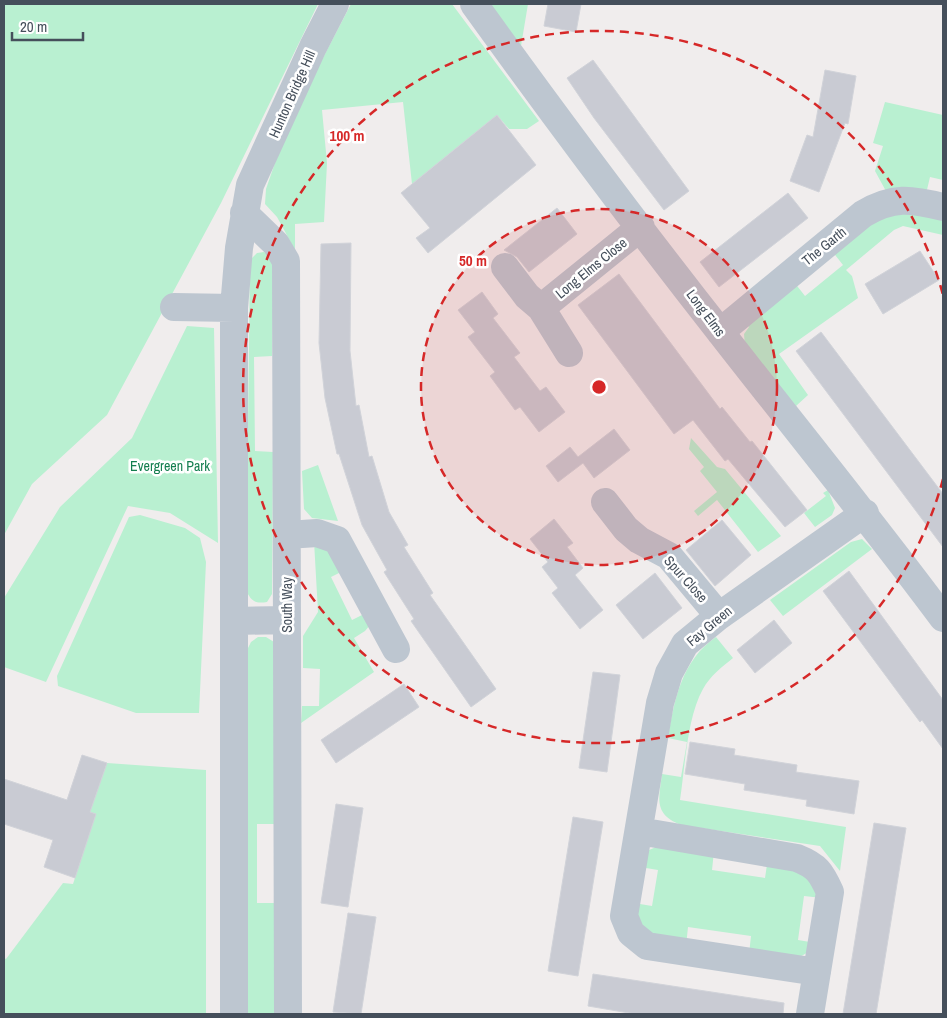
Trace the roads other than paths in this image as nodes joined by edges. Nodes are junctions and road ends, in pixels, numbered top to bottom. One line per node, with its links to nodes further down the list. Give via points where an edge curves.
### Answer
1 (335, 4): 4 (street, Hunton Bridge Hill, via 250,185)
2 (474, 4): 5 (street, Long Elms, via 556,118)
3 (943, 207): 10 (street, The Garth, via 904,200 877,206 863,214)
4 (244, 213): 8 (street); 14 (street, South Way, via 276,244 286,261)
5 (641, 227): 9 (street, Long Elms Close); 10 (street, Long Elms)
6 (505, 267): 9 (street, via 527,296)
7 (174, 308): 8 (street)
8 (234, 308): 18 (street)
9 (541, 308): 11 (street)
10 (720, 332): 13 (street, Long Elms)
11 (569, 353)
12 (605, 502): 15 (street, Spur Close, via 633,522 639,540 669,556)
13 (865, 513): 15 (street, Fay Green); 16 (street, Long Elms)
14 (287, 534): 17 (street, South Way); 19 (street, via 318,533 337,540)
15 (719, 616): 20 (street, Fay Green, via 685,644 669,673 660,703)
16 (943, 618)
17 (287, 620): 18 (street); 23 (street, South Way)
18 (234, 621): 22 (street)
19 (396, 648)
20 (639, 831): 21 (street, via 797,858 813,864 830,892); 21 (street, Fay Green, via 624,916 631,933 638,940 658,949)
21 (817, 972): 24 (street)
22 (234, 1014)
23 (288, 1014)
24 (810, 1014)

